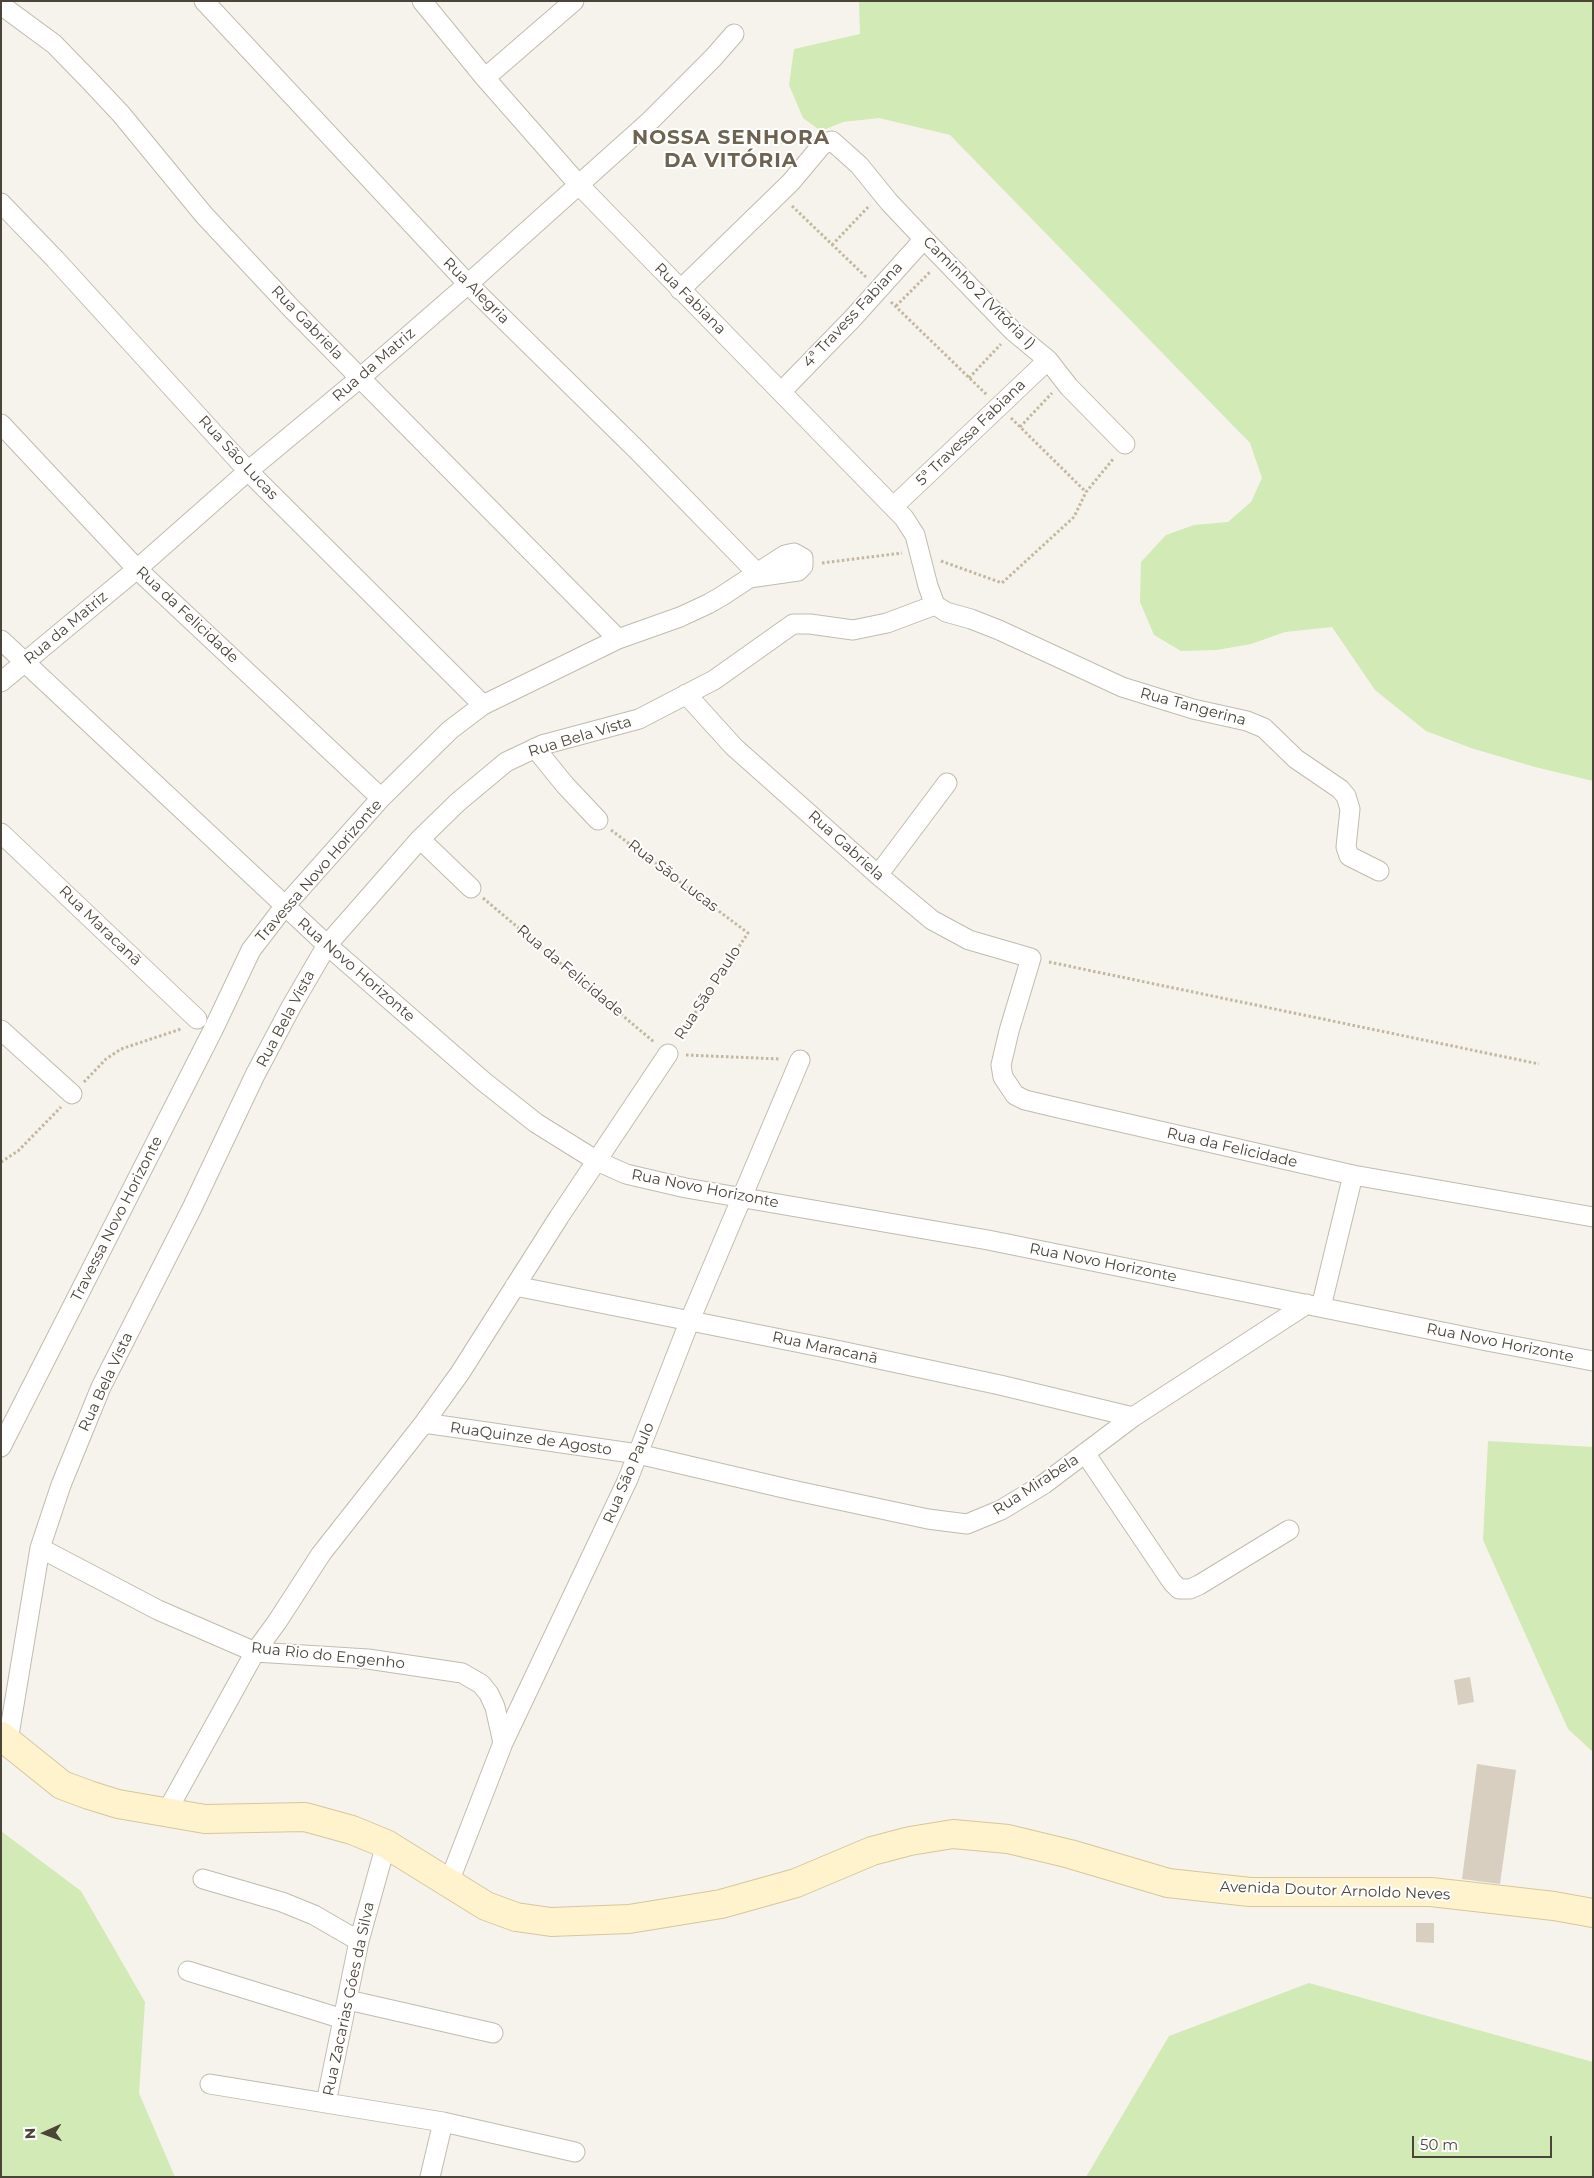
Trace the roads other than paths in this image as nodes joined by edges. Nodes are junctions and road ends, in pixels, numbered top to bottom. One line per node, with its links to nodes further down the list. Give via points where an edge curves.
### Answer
1 (204, 1): 10 (street, Rua Alegria)
2 (422, 1): 6 (street, Rua Fabiana)
3 (574, 1): 6 (street)
4 (1, 5): 13 (street, Rua Gabriela, via 54,44 90,81 204,215)
5 (734, 34): 7 (street, Rua da Matriz, via 651,120)
6 (485, 78): 7 (street, Rua Fabiana)
7 (579, 185): 10 (street, Rua da Matriz); 11 (street, Rua Fabiana)
8 (1, 203): 17 (street, Rua São Lucas)
9 (924, 239): 11 (street, Caminho 2 (Vitória I), via 859,165 834,142 828,142); 12 (street, Caminho 2 (Vitória I), via 1013,331); 14 (street, 4ª Travess Fabiana)
10 (468, 284): 13 (street, Rua da Matriz); 21 (street, Rua Alegria, via 638,451)
11 (680, 290): 14 (street, Rua Fabiana)
12 (1048, 360): 16 (street, Caminho 2 (Vitória I)); 18 (street, 5ª Travessa Fabiana)
13 (360, 378): 17 (street, Rua da Matriz); 23 (street, Rua Gabriela)
14 (782, 391): 18 (street, Rua Fabiana)
15 (1, 424): 20 (street, Rua da Felicidade)
16 (1125, 444)
17 (248, 471): 20 (street, Rua da Matriz); 28 (street, Rua São Lucas)
18 (894, 506): 22 (street, Rua Fabiana, via 910,526 921,552)
19 (803, 566): 21 (street, Travessa Novo Horizonte, via 802,556 791,553)
20 (137, 569): 25 (street, Rua da Matriz); 31 (street, Rua da Felicidade)
21 (753, 575): 23 (street, Travessa Novo Horizonte, via 696,610)
22 (935, 605): 27 (street, Rua Bela Vista, via 887,623 853,630 793,624 714,680); 35 (street, Rua Tangerina, via 946,612 999,630 1122,687 1264,728 1296,759 1346,796 1350,809 1346,847 1349,856)
23 (618, 639): 28 (street, Travessa Novo Horizonte)
24 (1, 640): 25 (street, Rua Novo Horizonte)
25 (25, 661): 26 (street, Rua da Matriz); 38 (street, Rua Novo Horizonte)
26 (1, 682)
27 (686, 694): 29 (street, Rua Bela Vista, via 639,719); 36 (street, Rua Gabriela, via 734,747)
28 (482, 705): 31 (street, Travessa Novo Horizonte, via 450,730)
29 (535, 748): 32 (street); 34 (street, Rua Bela Vista, via 506,762 483,780)
30 (946, 783): 36 (street)
31 (381, 798): 38 (street, Travessa Novo Horizonte)
32 (598, 820)
33 (1, 833): 41 (street, Rua Maracanã)
34 (420, 839): 37 (street); 39 (street, Rua Bela Vista)
35 (1379, 871)
36 (878, 875): 40 (street, Rua Gabriela, via 932,920 949,930 996,950)
37 (471, 888)
38 (284, 906): 39 (street, Rua Novo Horizonte); 56 (street, Travessa Novo Horizonte, via 252,950 226,999)
39 (326, 945): 46 (street, Rua Novo Horizonte, via 483,1081 536,1123); 60 (street, Rua Bela Vista, via 255,1075 101,1387 61,1485)
40 (1031, 958): 47 (street, Rua da Felicidade, via 1001,1065 1003,1077 1015,1095 1063,1109)
41 (197, 1019)
42 (1, 1030): 45 (street)
43 (668, 1054): 46 (street)
44 (800, 1060): 48 (street, Rua São Paulo)
45 (72, 1094)
46 (597, 1161): 48 (street, Rua Novo Horizonte, via 626,1174); 50 (street)
47 (1353, 1175): 49 (street, Rua da Felicidade); 51 (street)
48 (744, 1197): 51 (street, Rua Novo Horizonte, via 988,1240); 52 (street, Rua São Paulo)
49 (1593, 1216)
50 (515, 1286): 52 (street, Rua Maracanã); 55 (street)
51 (1314, 1306): 53 (street, Rua Novo Horizonte); 54 (street, Rua Mirabela)
52 (690, 1320): 54 (street, Rua Maracanã, via 1000,1385); 58 (street, Rua São Paulo)
53 (1593, 1361)
54 (1133, 1417): 57 (street, Rua Mirabela)
55 (424, 1423): 58 (street, RuaQuinze de Agosto); 61 (street, via 322,1554)
56 (1, 1448)
57 (1085, 1453): 58 (street, Rua Mirabela, via 1044,1484 1001,1510 967,1524 928,1519); 59 (street, via 1179,1589 1199,1585)
58 (638, 1454): 63 (street, Rua São Paulo, via 604,1534 531,1679)
59 (1289, 1530)
60 (40, 1548): 61 (street, Rua Rio do Engenho, via 158,1610); 62 (street, Rua Bela Vista)
61 (255, 1652): 63 (street, Rua Rio do Engenho, via 368,1659 462,1673 481,1684 489,1694); 64 (street)
62 (5, 1738): 64 (main road, Avenida Doutor Arnoldo Neves, via 62,1785 118,1804)
63 (503, 1743): 67 (street, Rua São Paulo)
64 (166, 1813): 65 (main road, Avenida Doutor Arnoldo Neves, via 205,1819 305,1817 352,1830)
65 (386, 1844): 67 (main road, Avenida Doutor Arnoldo Neves); 69 (street, Rua Zacarias Góes da Silva)
66 (203, 1879): 69 (street, via 282,1902 314,1915)
67 (449, 1882): 68 (main road, Avenida Doutor Arnoldo Neves, via 486,1906 516,1917 551,1922 629,1919 721,1904 796,1883 872,1851 953,1834 1008,1839 1168,1883 1250,1892 1431,1892)
68 (1593, 1913)
69 (358, 1941): 71 (street, Rua Zacarias Góes da Silva)
70 (188, 1971): 72 (street)
71 (348, 2000): 72 (street, Rua Zacarias Góes da Silva); 73 (street)
72 (343, 2019): 75 (street, Rua Zacarias Góes da Silva)
73 (493, 2033)
74 (210, 2084): 75 (street)
75 (326, 2103): 76 (street, Rua Zacarias Góes da Silva)
76 (443, 2122): 77 (street, Rua Zacarias Góes da Silva); 78 (street)
77 (575, 2152)
78 (430, 2177)

